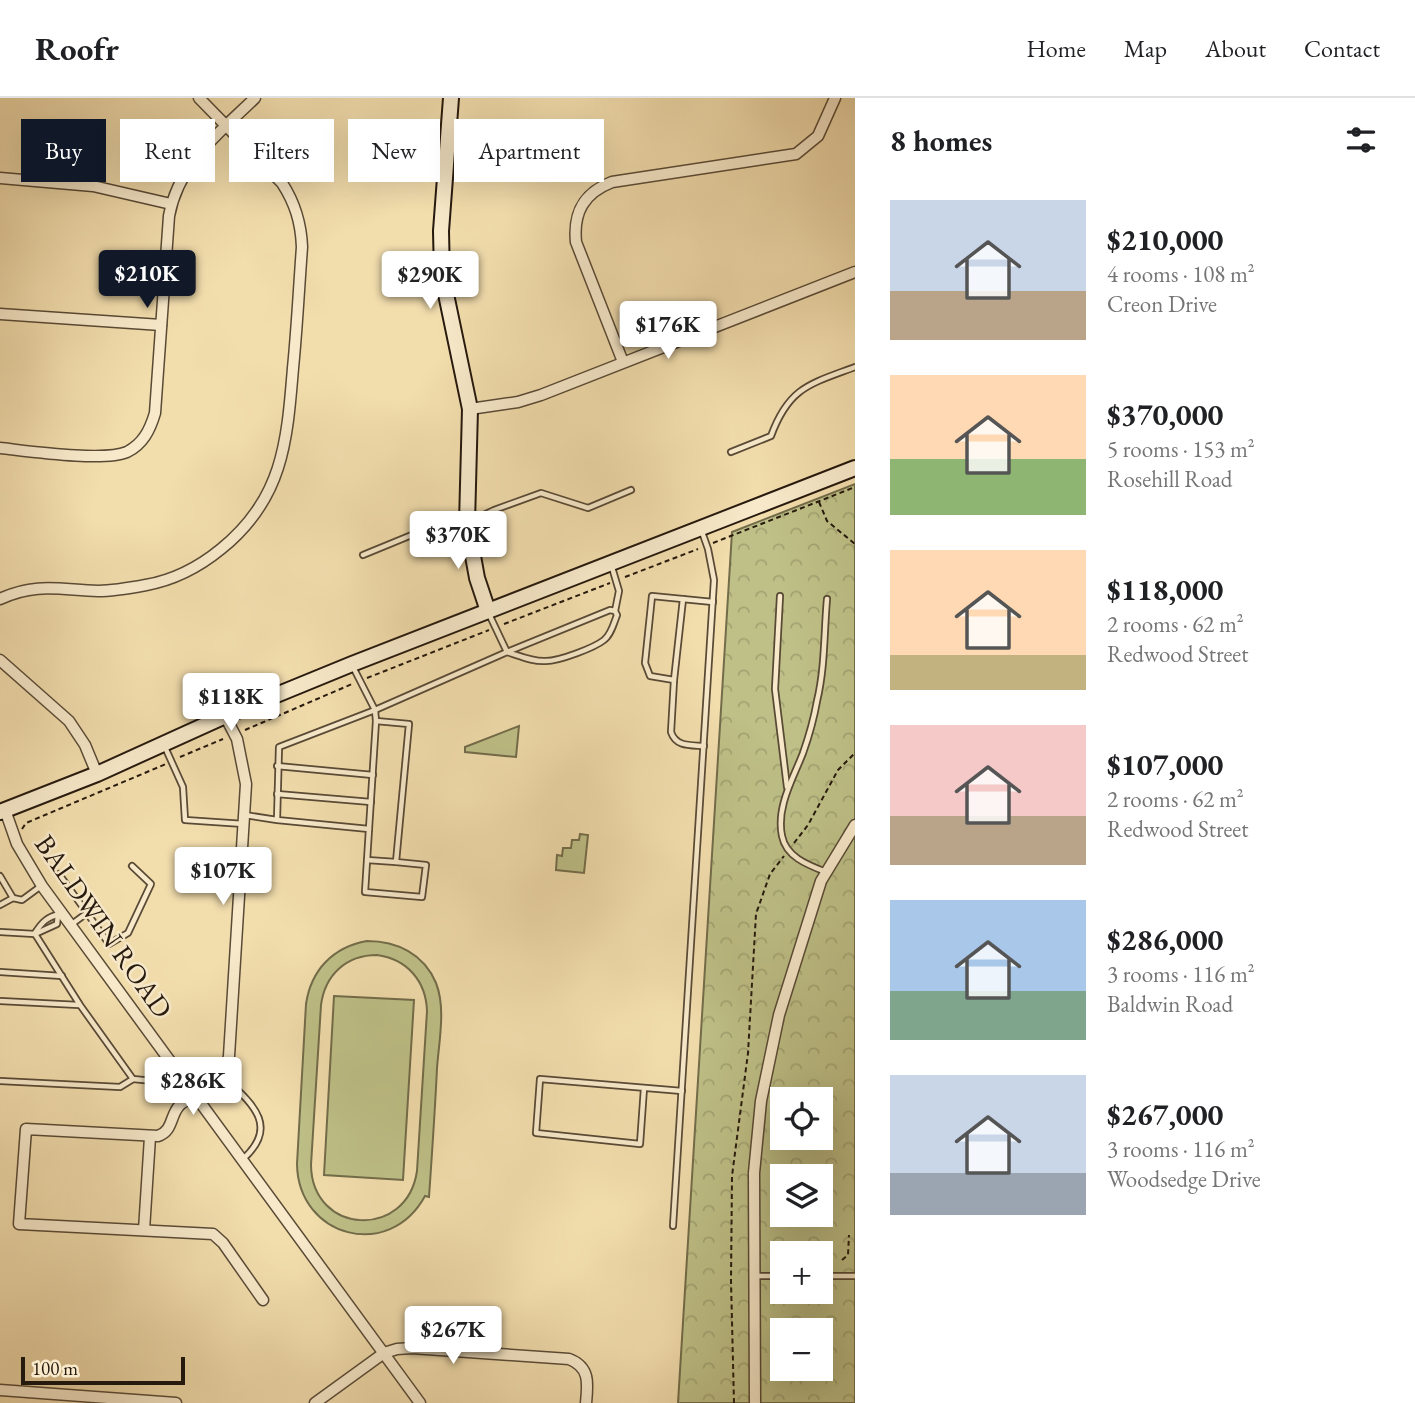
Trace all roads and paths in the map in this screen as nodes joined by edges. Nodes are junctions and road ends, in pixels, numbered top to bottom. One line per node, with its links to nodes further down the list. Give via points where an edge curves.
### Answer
1 (199, 98): 5 (street)
2 (255, 98): 5 (street)
3 (451, 98): 13 (main road, via 440,253 444,295)
4 (835, 98): 11 (street, via 818,136 796,154 612,181 581,204 576,243)
5 (226, 126): 7 (street, via 184,171); 28 (street, via 282,183 301,229 289,424 273,485 236,537 182,575 124,589 35,587)
6 (0, 178): 7 (street, via 93,186)
7 (171, 204): 10 (street)
8 (855, 272): 11 (street)
9 (0, 314): 10 (street)
10 (161, 325): 14 (street, via 155,413 138,445 103,456)
11 (623, 362): 13 (street, via 541,395)
12 (855, 367): 15 (lane, via 805,386 778,418 771,436)
13 (470, 410): 20 (main road)
14 (0, 449)
15 (732, 452)
16 (855, 468): 21 (main road)
17 (855, 487): 19 (path)
18 (631, 490): 20 (lane, via 588,508 541,493)
19 (818, 501): 22 (path, via 827,521); 23 (path)
20 (467, 523): 24 (lane, via 419,531); 32 (main road)
21 (701, 528): 23 (lane); 25 (main road)
22 (855, 544)
23 (707, 545): 26 (path); 31 (lane)
24 (363, 555)
25 (610, 563): 26 (lane); 32 (main road)
26 (615, 581): 33 (lane, via 619,591); 34 (path)
27 (780, 596): 50 (lane, via 775,689)
28 (0, 599)
29 (682, 599): 31 (lane); 38 (lane); 38 (lane, via 652,596 650,609 646,670 650,676)
30 (827, 599): 50 (lane, via 818,697)
31 (713, 602): 45 (lane)
32 (488, 611): 34 (lane); 37 (main road)
33 (615, 611): 35 (lane); 35 (lane, via 614,624 604,641 559,659 533,660)
34 (496, 627): 35 (lane); 39 (path)
35 (507, 652): 40 (lane)
36 (0, 660): 48 (street, via 69,721)
37 (352, 664): 39 (lane); 41 (main road)
38 (674, 680): 45 (lane, via 673,739 679,744)
39 (360, 681): 40 (lane); 43 (path)
40 (375, 710): 42 (lane); 47 (lane, via 281,746)
41 (225, 716): 43 (street); 44 (main road)
42 (376, 721): 49 (lane); 60 (lane, via 409,724)
43 (235, 734): 46 (path); 54 (street, via 245,769)
44 (163, 744): 46 (lane); 48 (main road)
45 (704, 746): 82 (lane)
46 (171, 761): 54 (lane, via 183,787 185,820); 58 (path)
47 (277, 766): 49 (lane); 51 (lane)
48 (97, 774): 53 (main road)
49 (373, 775): 52 (lane)
50 (787, 792): 62 (lane, via 783,839 794,856)
51 (277, 794): 52 (lane); 55 (lane)
52 (371, 802): 57 (lane)
53 (2, 811): 58 (street, BALDWIN ROAD)
54 (244, 820): 55 (lane); 77 (street, via 229,1056)
55 (277, 820): 57 (lane)
56 (855, 825): 62 (street)
57 (369, 830): 59 (lane)
58 (12, 832): 65 (street, BALDWIN ROAD)
59 (368, 860): 60 (lane); 60 (lane, via 365,891 422,897 426,865)
60 (396, 862)
61 (132, 866): 68 (lane, via 150,884 128,933 109,944)
62 (827, 872): 90 (street, via 779,1015 761,1101 754,1173)
63 (59, 874): 68 (lane)
64 (0, 876): 66 (lane)
65 (42, 886): 66 (lane, via 22,900); 69 (street, BALDWIN ROAD)
66 (13, 898): 67 (lane)
67 (0, 905)
68 (87, 913): 70 (lane)
69 (60, 914): 70 (street, BALDWIN ROAD); 72 (lane, via 51,915); 72 (lane, via 57,924)
70 (71, 925): 79 (street, BALDWIN ROAD)
71 (0, 932): 72 (lane)
72 (35, 934): 74 (lane)
73 (0, 972): 74 (lane)
74 (62, 976): 76 (lane)
75 (0, 1001): 76 (lane)
76 (80, 1005): 78 (lane)
77 (222, 1074): 83 (street); 85 (lane, via 248,1100 262,1123 255,1149)
78 (133, 1079): 79 (lane, via 173,1083); 80 (lane, via 120,1087)
79 (185, 1079): 83 (street, BALDWIN ROAD)
80 (0, 1081)
81 (644, 1088): 81 (lane, via 540,1079 536,1133 640,1144); 82 (lane)
82 (682, 1091): 86 (lane)
83 (197, 1095): 84 (street, via 178,1106 164,1134); 85 (street, BALDWIN ROAD)
84 (150, 1137): 87 (street); 87 (street, via 26,1129 19,1224)
85 (243, 1159): 95 (street, BALDWIN ROAD)
86 (673, 1226)
87 (144, 1230): 94 (street, via 213,1234)
88 (849, 1235): 89 (path, via 848,1255)
89 (842, 1260)
90 (756, 1276): 91 (lane); 102 (street)
91 (770, 1276)
92 (833, 1276): 93 (lane)
93 (855, 1276)
94 (263, 1300)
95 (384, 1353): 99 (street); 100 (street, BALDWIN ROAD); 101 (street, via 412,1348 569,1359 585,1370)
96 (0, 1390): 97 (street)
97 (46, 1398): 98 (street)
98 (176, 1403)
99 (315, 1403)
100 (420, 1403)
101 (586, 1403)
102 (755, 1403)

